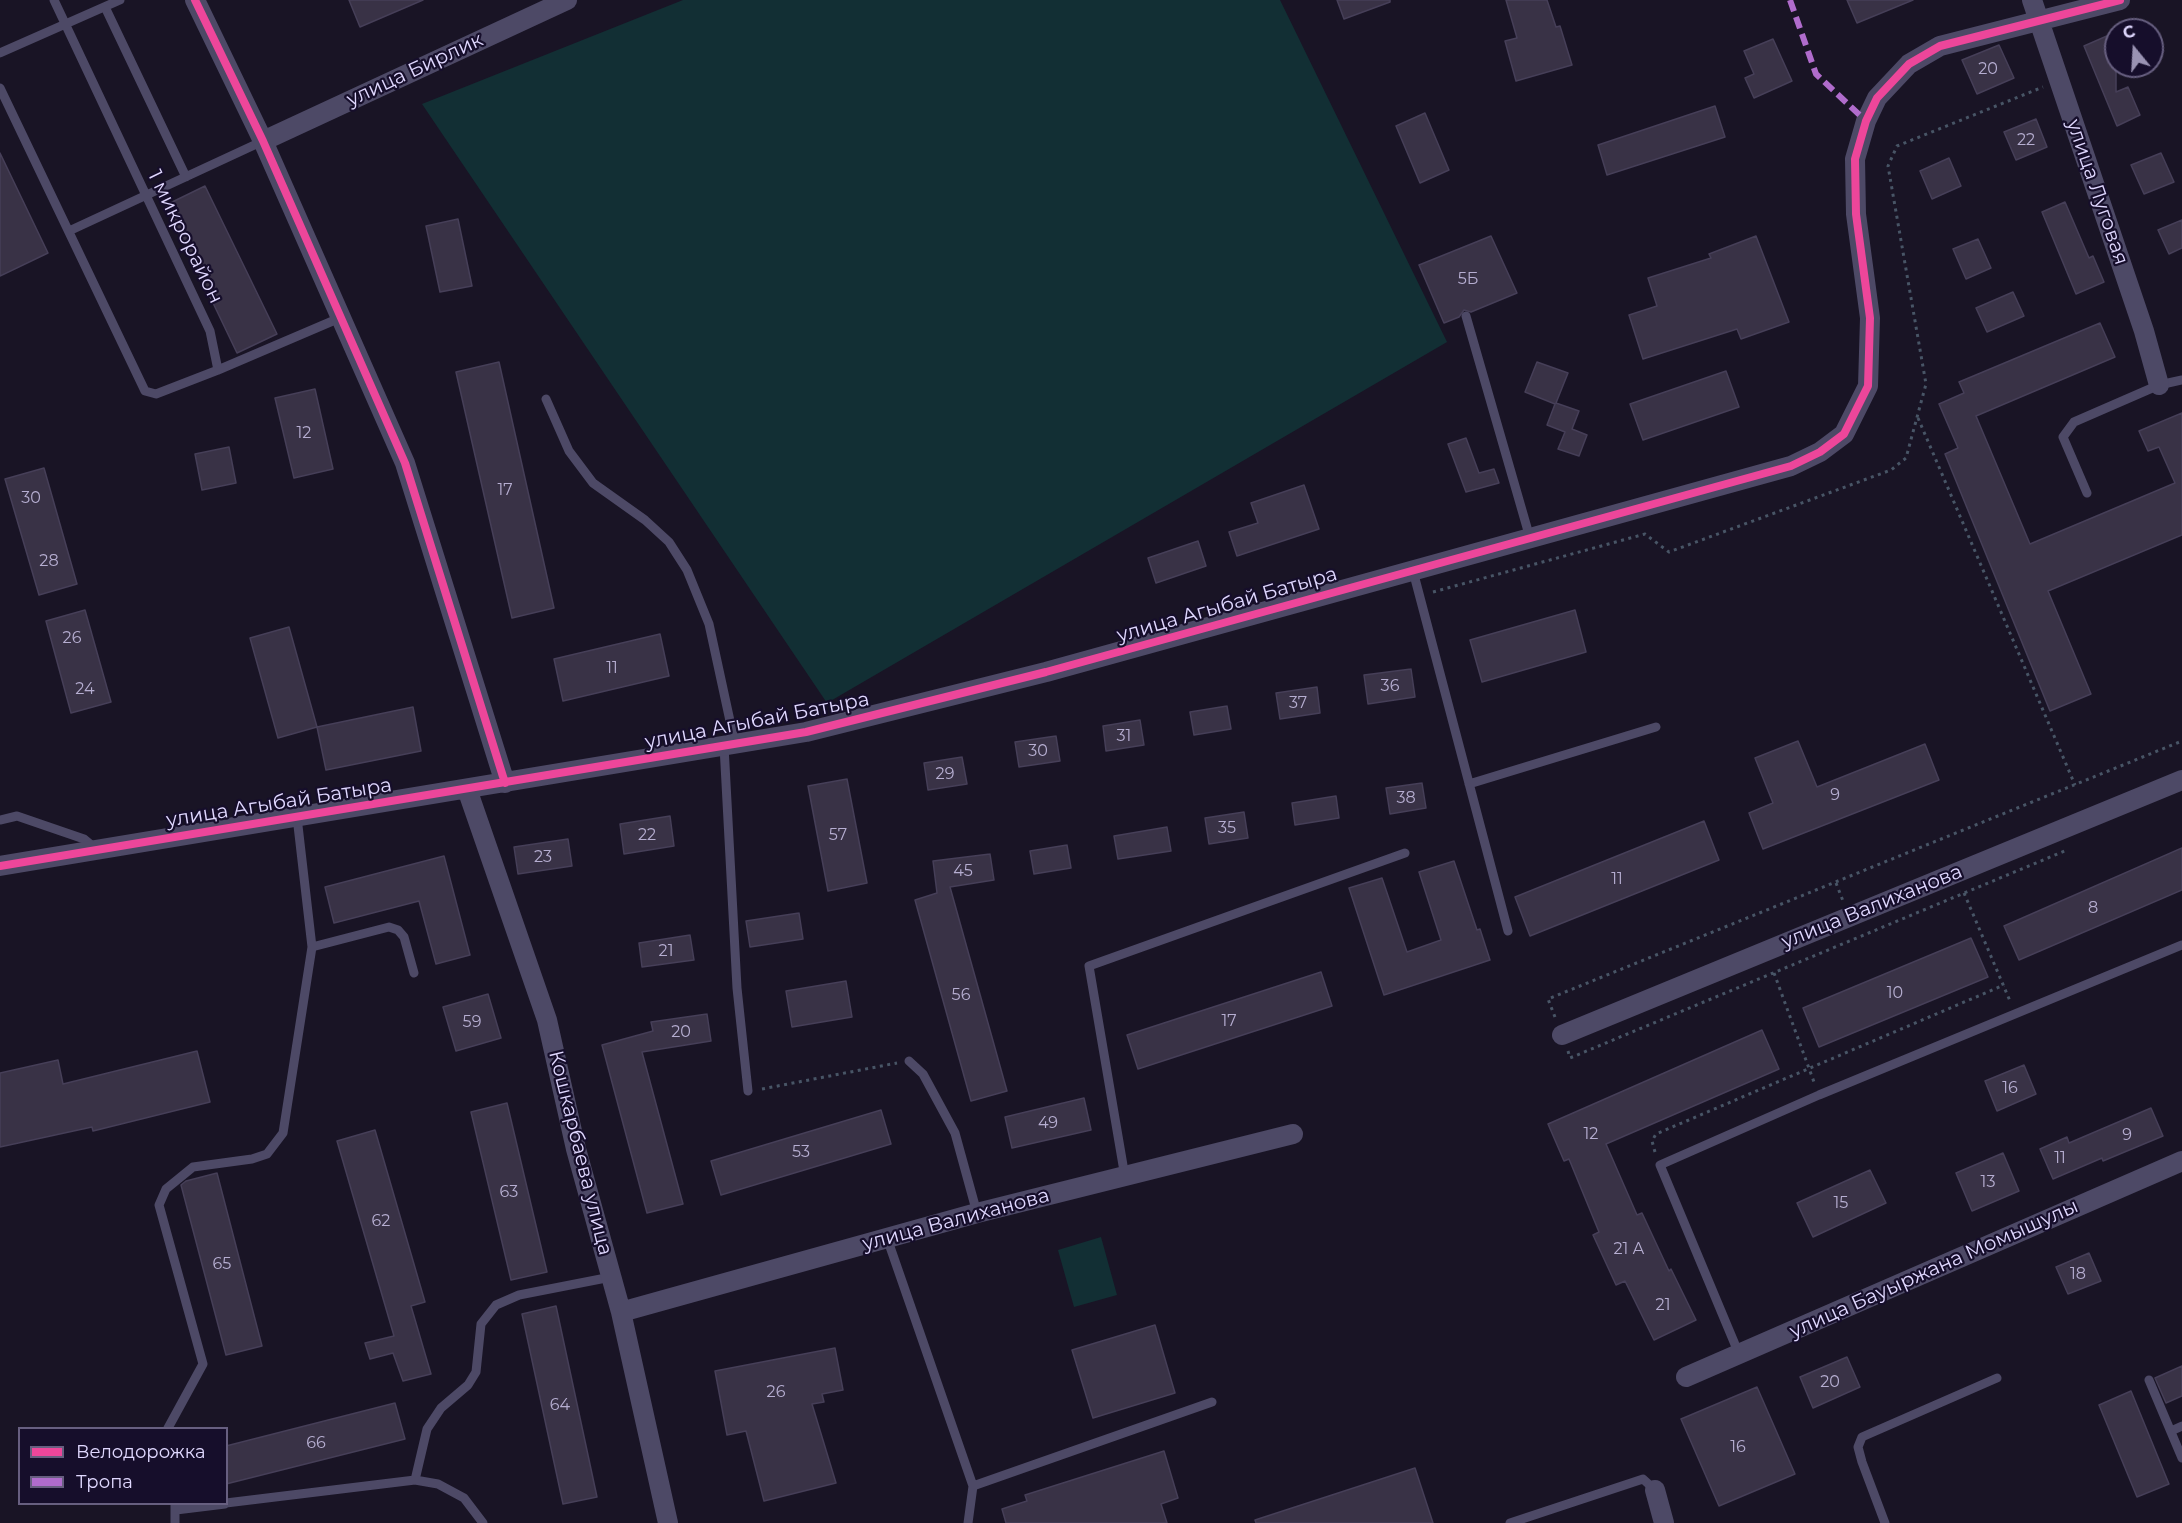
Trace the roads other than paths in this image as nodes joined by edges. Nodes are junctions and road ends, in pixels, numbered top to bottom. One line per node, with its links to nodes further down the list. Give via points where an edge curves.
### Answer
1 (54, 0): 9 (lane, 1 микрорайон)
2 (120, 0): 7 (lane)
3 (195, 0): 12 (street)
4 (567, 0): 12 (street, улица Бирлик)
5 (2032, 0): 8 (street, улица Луговая)
6 (2120, 0): 8 (street, улица Агыбай Батыра)
7 (105, 7): 9 (lane); 13 (lane)
8 (2040, 20): 20 (street, улица Луговая); 23 (street, улица Агыбай Батыра, via 1940,46 1909,64 1877,98 1866,121 1855,159 1856,214 1870,318 1868,386 1844,434 1820,452 1791,466)
9 (66, 24): 10 (lane); 14 (lane, 1 микрорайон)
10 (0, 53)
11 (0, 88): 15 (lane)
12 (262, 141): 13 (lane); 17 (street)
13 (186, 177): 14 (lane)
14 (145, 196): 15 (lane); 18 (lane, 1 микрорайон, via 210,331)
15 (69, 231): 18 (lane, via 145,391 156,394)
16 (1467, 316): 23 (lane)
17 (342, 317): 18 (lane); 28 (street, via 405,463)
18 (218, 370)
19 (2182, 380): 20 (lane)
20 (2159, 385): 22 (lane, via 2074,422 2063,437)
21 (546, 399): 26 (lane, via 569,452 593,483 638,514 669,542 687,570 709,624)
22 (2087, 493)
23 (1530, 538): 24 (street, улица Агыбай Батыра)
24 (1413, 571): 26 (street, улица Агыбай Батыра, via 1046,672 806,732); 29 (lane)
25 (1656, 727): 29 (lane)
26 (729, 745): 28 (street, улица Агыбай Батыра); 42 (lane, via 736,988)
27 (2182, 780): 40 (street, улица Валиханова)
28 (505, 783): 30 (street, улица Агыбай Батыра)
29 (1469, 784): 36 (lane)
30 (467, 789): 31 (street, улица Агыбай Батыра); 48 (street, Кошкарбаева улица, via 547,1020 576,1149)
31 (297, 817): 33 (street, улица Агыбай Батыра); 38 (lane)
32 (0, 820): 33 (lane, via 17,816 84,839)
33 (96, 849): 35 (street, улица Агыбай Батыра)
34 (1405, 854): 45 (lane, via 1089,966)
35 (0, 866)
36 (1508, 931)
37 (2182, 945): 50 (lane, via 1660,1165)
38 (312, 947): 39 (lane, via 389,927 404,937); 56 (lane, via 283,1133 267,1154 193,1167 166,1189 159,1205 203,1364)
39 (414, 973)
40 (1562, 1035)
41 (909, 1061): 46 (lane, via 923,1074 955,1133)
42 (748, 1091)
43 (1293, 1134): 45 (street, улица Валиханова)
44 (2182, 1161): 50 (street, улица Бауыржана Момышулы)
45 (1125, 1177): 46 (street, улица Валиханова)
46 (977, 1213): 47 (street, улица Валиханова)
47 (887, 1238): 49 (street, улица Валиханова); 60 (lane)
48 (611, 1276): 49 (street, Кошкарбаева улица); 59 (lane, via 519,1295 496,1305 481,1324 476,1372 468,1385 441,1408 427,1429)
49 (621, 1312): 67 (street, Кошкарбаева улица)
50 (1739, 1355): 51 (street, улица Бауыржана Момышулы)
51 (1686, 1377)
52 (1997, 1378): 71 (lane, via 1862,1437 1858,1447 1862,1462)
53 (2150, 1380): 57 (lane)
54 (1212, 1402): 60 (lane)
55 (2182, 1426): 57 (lane)
56 (169, 1427)
57 (2171, 1431): 58 (lane)
58 (2182, 1458)
59 (415, 1480): 62 (lane); 66 (lane, via 438,1484 464,1498)
60 (973, 1485): 68 (lane)
61 (1655, 1490): 69 (lane, via 1643,1479); 70 (street)
62 (228, 1503)
63 (200, 1505): 64 (lane)
64 (175, 1507): 65 (lane)
65 (175, 1523)
66 (483, 1523)
67 (668, 1523)
68 (968, 1523)
69 (1510, 1523)
70 (1664, 1523)
71 (1885, 1523)

